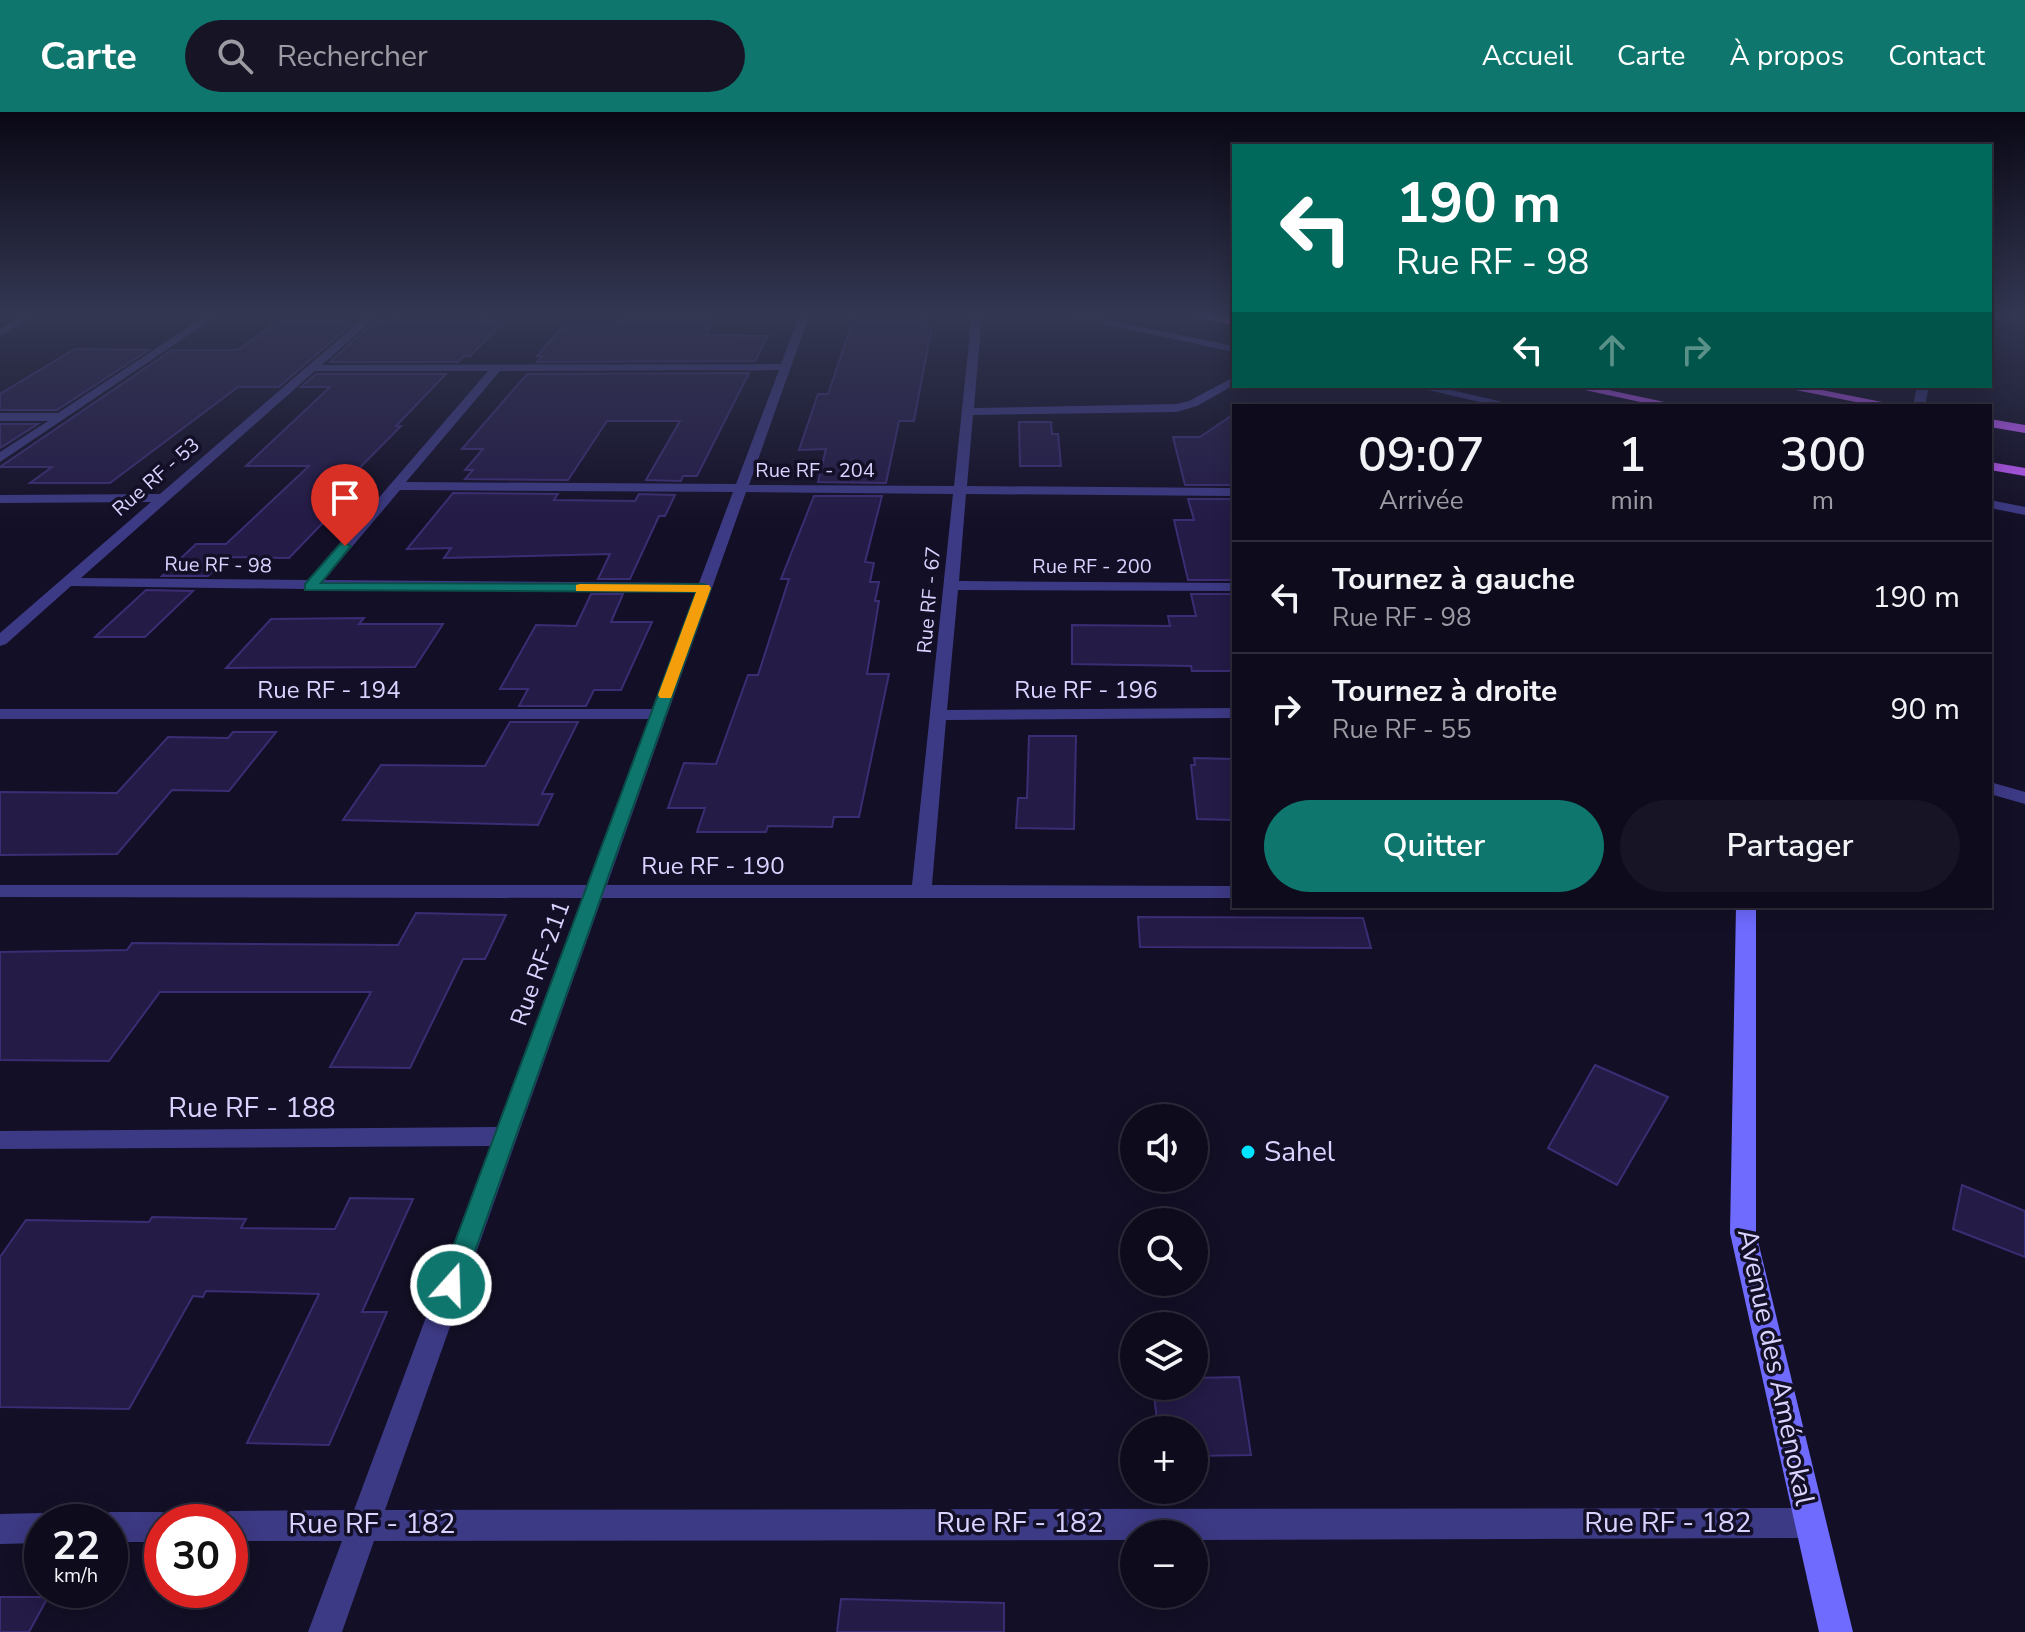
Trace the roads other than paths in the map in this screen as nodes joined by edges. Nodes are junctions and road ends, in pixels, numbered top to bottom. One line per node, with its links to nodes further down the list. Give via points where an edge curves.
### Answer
1 (110, 384): 17 (street)
2 (294, 384): 27 (street, Rue RF - 53)
3 (483, 384): 23 (street)
4 (778, 384): 24 (street, Rue RF-211)
5 (970, 384): 15 (street, Rue RF - 67)
6 (1227, 384): 15 (street, via 1176,408)
7 (1437, 388): 10 (street)
8 (1582, 388): 13 (main road)
9 (1793, 388): 14 (main road)
10 (1457, 390): 11 (street); 12 (street)
11 (1439, 404)
12 (1507, 404)
13 (1666, 404)
14 (1885, 404)
15 (967, 412): 25 (street, Rue RF - 67)
16 (0, 417): 17 (street)
17 (61, 417): 20 (street)
18 (1992, 423): 19 (main road)
19 (2025, 429)
20 (0, 458)
21 (1992, 466): 22 (main road)
22 (2025, 472)
23 (396, 486): 24 (street, Rue RF - 204); 33 (street)
24 (740, 489): 25 (street, Rue RF - 204); 35 (street, Rue RF-211)
25 (959, 490): 26 (street, Rue RF - 204); 32 (street, Rue RF - 67)
26 (1232, 492)
27 (163, 498): 28 (street); 31 (street, Rue RF - 53)
28 (0, 499)
29 (1992, 504): 30 (street)
30 (2025, 511)
31 (67, 582): 33 (street, Rue RF - 98); 36 (street, Rue RF - 53)
32 (950, 585): 34 (street, Rue RF - 200); 40 (street, Rue RF - 67)
33 (310, 587): 35 (street, Rue RF - 98)
34 (1232, 587)
35 (704, 588): 39 (street, Rue RF-211)
36 (0, 641)
37 (1232, 713): 40 (street, Rue RF - 196)
38 (0, 714): 39 (street, Rue RF - 194)
39 (658, 714): 44 (street, Rue RF-211)
40 (938, 715): 45 (street, Rue RF - 67)
41 (1992, 789): 42 (street)
42 (2025, 798)
43 (0, 891): 44 (street, Rue RF - 190)
44 (594, 891): 45 (street, Rue RF - 190); 48 (street, Rue RF-211)
45 (921, 892): 46 (street, Rue RF - 190)
46 (1232, 892)
47 (1746, 908): 50 (main road, Avenue des Aménokal, via 1743,1233)
48 (505, 1136): 49 (street, Rue RF - 188); 51 (street, Rue RF-211)
49 (0, 1140)
50 (1810, 1523): 51 (street, Rue RF - 182); 56 (main road, Avenue des Aménokal)
51 (364, 1524): 52 (street, Rue RF - 182); 55 (street, Rue RF-211)
52 (248, 1526)
53 (24, 1528): 54 (street)
54 (0, 1529)
55 (325, 1632)
56 (1836, 1632)

